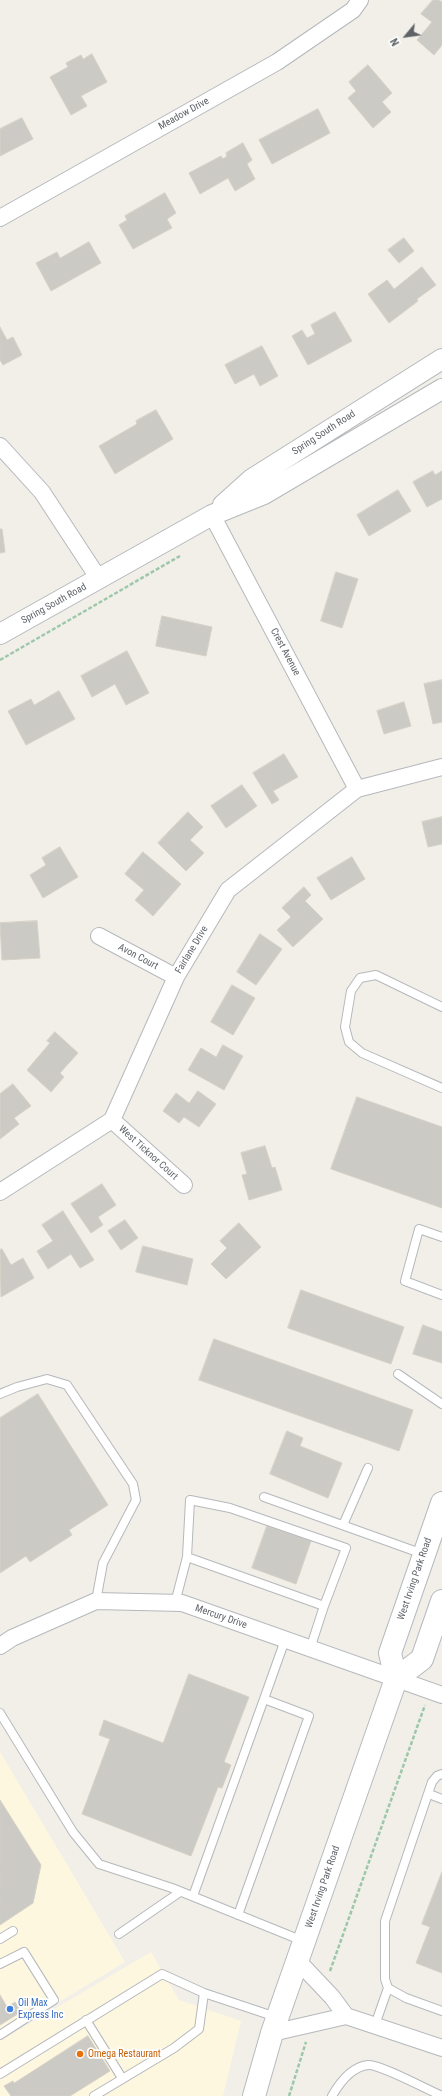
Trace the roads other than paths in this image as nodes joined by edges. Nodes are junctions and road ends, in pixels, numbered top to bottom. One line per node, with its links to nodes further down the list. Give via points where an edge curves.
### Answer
1 (360, 0): 2 (street, Meadow Drive, via 353,10 277,62)
2 (0, 218)
3 (442, 359): 6 (street, Spring South Road, via 252,479)
4 (442, 389): 6 (street, Spring South Road, via 264,494)
5 (0, 446): 7 (street, via 42,492)
6 (212, 515): 7 (street, Spring South Road); 10 (street, Crest Avenue)
7 (99, 579): 8 (street, Spring South Road)
8 (0, 634)
9 (442, 767): 10 (street, Fairlane Drive)
10 (358, 789): 12 (street, Fairlane Drive, via 228,890)
11 (99, 936): 12 (street, Avon Court)
12 (176, 977): 15 (street, Fairlane Drive)
13 (442, 1007): 14 (lane, via 376,975 360,978 351,991 345,1027 349,1042 362,1053)
14 (442, 1088)
15 (112, 1120): 16 (street, West Ticknor Court); 17 (street)
16 (184, 1185)
17 (0, 1192)
18 (442, 1237): 19 (lane, via 419,1229 405,1281)
19 (442, 1295)
20 (398, 1374): 22 (lane)
21 (0, 1394): 29 (lane, via 47,1379 67,1385 133,1484 136,1500 103,1563)
22 (442, 1404)
23 (368, 1468): 26 (lane)
24 (264, 1497): 26 (lane)
25 (442, 1503): 27 (main road, West Irving Park Road)
26 (343, 1526): 27 (lane)
27 (424, 1554): 36 (main road, West Irving Park Road, via 390,1653)
28 (186, 1557): 31 (lane); 32 (lane); 32 (lane, via 190,1500 230,1508 346,1548)
29 (96, 1601): 31 (street, Mercury Drive); 34 (street, Mercury Drive, via 12,1638)
30 (442, 1601): 36 (main road, via 422,1659)
31 (175, 1603): 33 (street, Mercury Drive, via 182,1603)
32 (324, 1606): 35 (lane)
33 (285, 1640): 35 (street, Mercury Drive); 38 (lane)
34 (0, 1646)
35 (310, 1649): 36 (street, Mercury Drive)
36 (396, 1679): 37 (street, Mercury Drive); 49 (main road, West Irving Park Road)
37 (436, 1693)
38 (264, 1699): 44 (lane); 45 (lane, via 309,1716)
39 (0, 1713): 43 (lane, via 73,1832 99,1864)
40 (442, 1774): 41 (lane, via 432,1782)
41 (429, 1794): 42 (lane); 51 (lane, via 385,1921 385,1979)
42 (442, 1799)
43 (180, 1892): 44 (lane); 47 (lane)
44 (193, 1896): 45 (lane)
45 (238, 1914): 49 (lane)
46 (13, 1931): 48 (lane)
47 (119, 1934)
48 (0, 1939)
49 (300, 1951): 54 (street); 56 (main road, West Irving Park Road)
50 (0, 1964): 58 (lane, via 24,1952 54,2000)
51 (388, 1988): 53 (lane, via 406,1998); 57 (lane)
52 (204, 1993): 55 (lane, via 162,1974); 56 (lane); 61 (lane, via 199,2029 174,2048)
53 (442, 2011)
54 (346, 2016): 56 (street, via 311,2025); 57 (street)
55 (86, 2020): 60 (lane); 61 (lane)
56 (274, 2025): 63 (main road, West Irving Park Road)
57 (375, 2025): 59 (street)
58 (0, 2035)
59 (442, 2048)
60 (0, 2074)
61 (122, 2078): 62 (lane)
62 (94, 2096)
63 (254, 2096)
64 (332, 2096): 65 (lane, via 342,2079 369,2065 393,2073)
65 (442, 2096)

